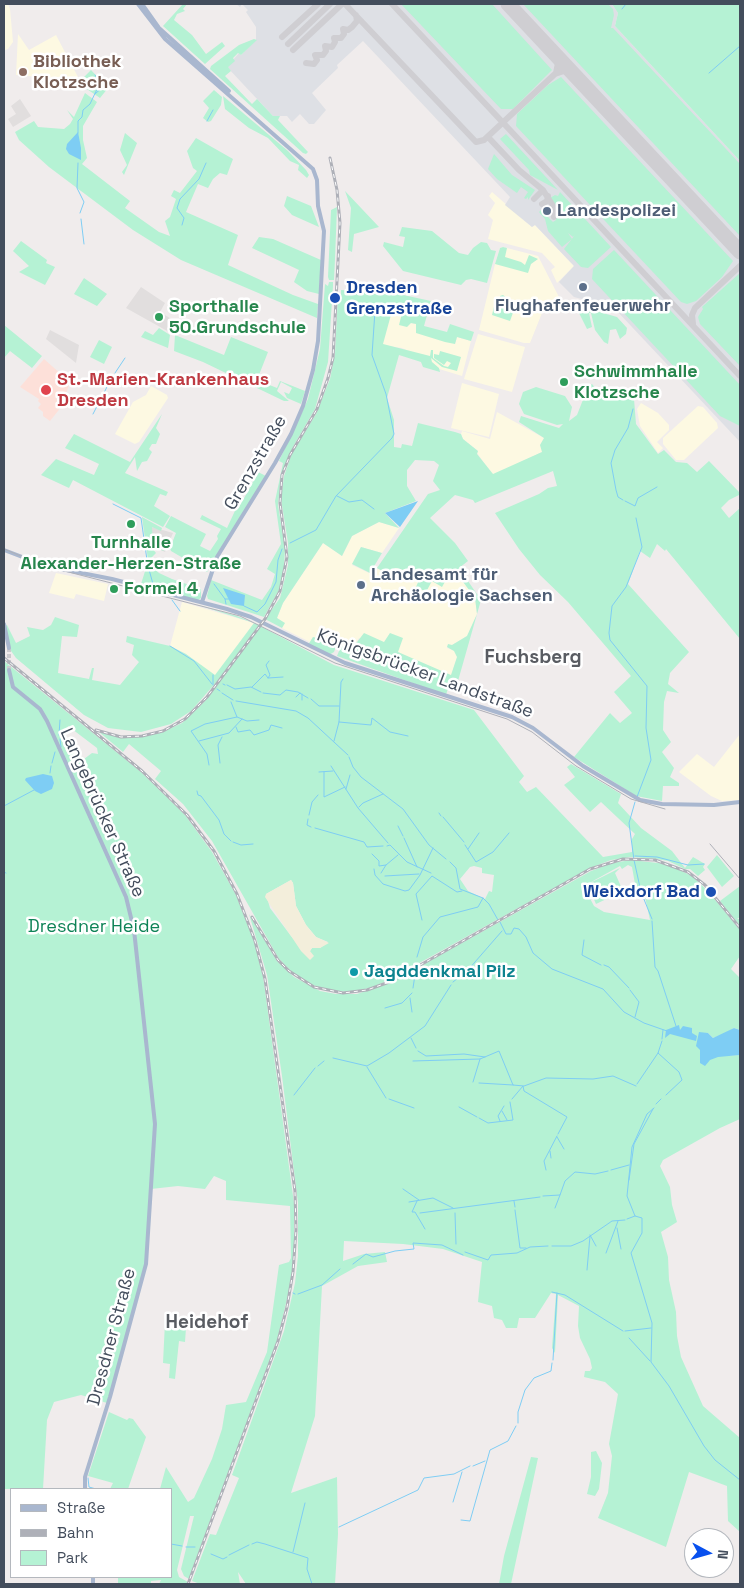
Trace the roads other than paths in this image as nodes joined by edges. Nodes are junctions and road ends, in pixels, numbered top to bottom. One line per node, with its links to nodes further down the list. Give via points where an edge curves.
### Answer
1 (138, 4): 3 (main road, via 165,39)
2 (142, 4): 3 (main road, via 159,28)
3 (231, 95): 5 (main road, Grenzstraße, via 310,166 318,184 324,229 320,320 313,370 303,406 291,434 220,550)
4 (4, 550): 5 (main road, Königsbrücker Landstraße, via 46,566)
5 (202, 602): 9 (main road, Königsbrücker Landstraße, via 251,617 345,663 512,717 640,800 662,804)
6 (4, 624): 7 (main road)
7 (9, 648)
8 (10, 670): 10 (main road, Langebrücker Straße, via 13,687 45,718 126,897 134,930 155,1124)
9 (740, 802)
10 (152, 1190): 11 (main road, Dresdner Straße, via 144,1273)
11 (84, 1488)

